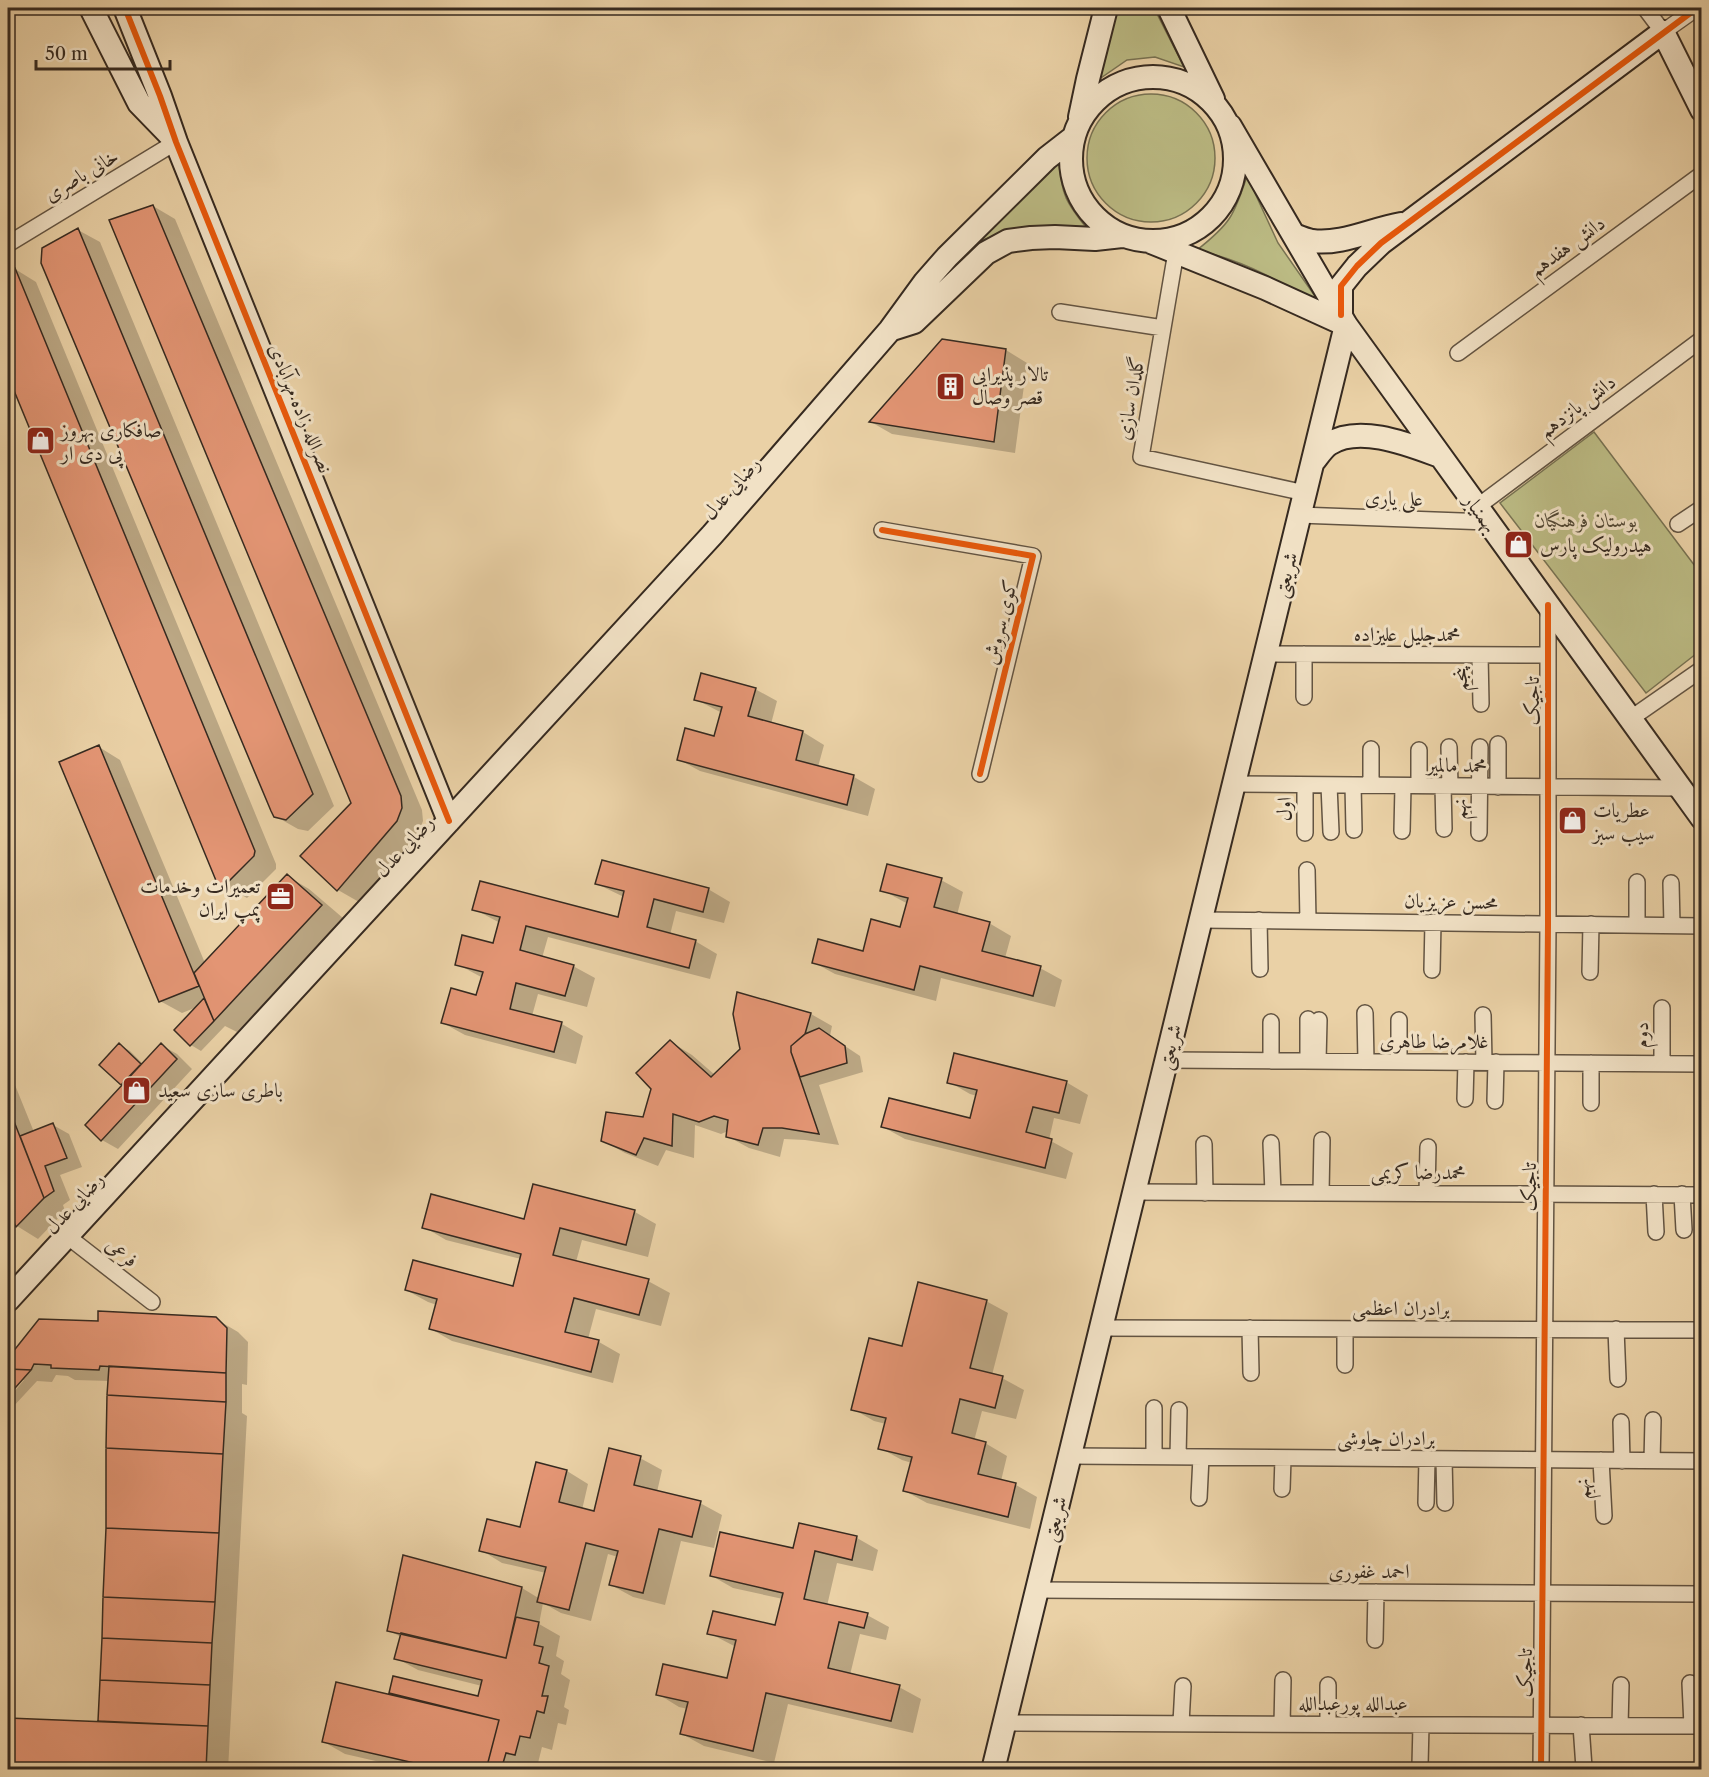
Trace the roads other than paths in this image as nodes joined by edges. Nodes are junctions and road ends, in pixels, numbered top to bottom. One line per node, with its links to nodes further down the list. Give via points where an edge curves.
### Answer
1 (91, 8): 14 (main road, نصرالله زاده مهرآبادی, via 139,103)
2 (125, 8): 14 (main road, نصرالله زاده مهرآبادی)
3 (1088, 8): 9 (main road)
4 (1106, 8): 9 (main road)
5 (1169, 8): 10 (main road)
6 (1645, 8): 8 (street)
7 (1697, 8): 8 (street)
8 (1663, 32): 11 (main road); 16 (main road, شریعتی)
9 (1088, 80): 13 (main road)
10 (1215, 103): 12 (main road); 13 (main road, via 1195,87 1170,77 1143,76 1118,84 1096,98)
11 (1700, 106)
12 (1230, 126): 17 (main road, بهمنیار); 19 (main road, via 1237,153 1234,180 1222,206 1202,226 1178,238)
13 (1077, 128): 18 (main road, via 1071,146 1072,174 1081,200 1099,221); 25 (main road, رضایی عدل, via 947,257)
14 (176, 142): 20 (street, خانی باصری); 64 (main road, نصرالله زاده مهرآبادی)
15 (1701, 174): 27 (street, دانش هفدهم)
16 (1408, 222): 17 (main road, via 1341,240 1312,241); 23 (main road, شریعتی, via 1357,266 1341,286)
17 (1294, 235): 23 (main road, بهمنیار)
18 (1122, 236): 19 (main road); 25 (main road, via 1008,241 986,253 914,322)
19 (1150, 242): 21 (main road)
20 (8, 244)
21 (1176, 252): 23 (main road); 24 (street, گلدان سازی)
22 (1060, 312): 24 (street)
23 (1344, 320): 28 (main road, بهمنیار); 29 (main road, شریعتی)
24 (1163, 328): 30 (street, گلدان سازی, via 1141,457)
25 (890, 330): 64 (main road, رضایی عدل, via 712,535)
26 (1701, 339): 32 (street, دانش پانزدهم)
27 (1458, 353)
28 (1440, 456): 29 (main road, via 1377,437 1353,436 1329,444); 32 (main road, بهمنیار)
29 (1313, 462): 30 (main road, شریعتی)
30 (1305, 493): 33 (main road, شریعتی)
31 (1701, 507): 34 (street)
32 (1483, 514): 33 (street, علی یاری); 36 (main road, بهمنیار)
33 (1299, 515): 37 (main road, شریعتی)
34 (1678, 524)
35 (882, 530): 50 (street, کوی سروش, via 1033,556)
36 (1548, 605): 40 (street, تاجیک); 44 (main road, بهمنیار)
37 (1266, 654): 38 (street, محمدجلیل علیزاده); 51 (main road, شریعتی)
38 (1304, 654): 39 (street, محمدجلیل علیزاده); 42 (street)
39 (1480, 655): 40 (street, محمدجلیل علیزاده); 43 (street, پنجم)
40 (1548, 655): 61 (street, تاجیک)
41 (1701, 669): 44 (street)
42 (1304, 697)
43 (1481, 704)
44 (1630, 719): 62 (main road, بهمنیار)
45 (1497, 744): 60 (street)
46 (1449, 747): 58 (street)
47 (1480, 747): 59 (street, نهم)
48 (1371, 749): 55 (street)
49 (1419, 750): 57 (street)
50 (980, 774)
51 (1234, 784): 52 (street, محمد مالمیر); 74 (main road, شریعتی)
52 (1305, 784): 53 (street, محمد مالمیر); 69 (street, اول)
53 (1329, 785): 54 (street, محمد مالمیر); 68 (street)
54 (1353, 785): 55 (street, محمد مالمیر); 66 (street)
55 (1371, 785): 56 (street, محمد مالمیر)
56 (1402, 786): 57 (street, محمد مالمیر); 67 (street)
57 (1419, 786): 58 (street, محمد مالمیر)
58 (1446, 786): 59 (street, محمد مالمیر); 65 (street)
59 (1480, 786): 60 (street, محمد مالمیر); 70 (street, نهم)
60 (1498, 787): 61 (street, محمد مالمیر)
61 (1549, 787): 62 (street, محمد مالمیر); 78 (street, تاجیک)
62 (1680, 788): 63 (main road, بهمنیار)
63 (1701, 818)
64 (449, 821): 121 (main road, رضایی عدل)
65 (1444, 829)
66 (1354, 830)
67 (1402, 831)
68 (1331, 832)
69 (1305, 833)
70 (1479, 833)
71 (1307, 870): 76 (street)
72 (1637, 882): 80 (street)
73 (1671, 883): 81 (street)
74 (1200, 920): 75 (street, محسن عزیزیان); 92 (main road, شریعتی)
75 (1259, 920): 76 (street, محسن عزیزیان); 83 (street)
76 (1308, 921): 77 (street, محسن عزیزیان)
77 (1433, 922): 78 (street, محسن عزیزیان); 84 (street)
78 (1548, 924): 79 (street, محسن عزیزیان); 99 (street, تاجیک)
79 (1591, 924): 80 (street, محسن عزیزیان); 85 (street)
80 (1637, 925): 81 (street, محسن عزیزیان)
81 (1672, 925): 82 (street, محسن عزیزیان)
82 (1701, 926)
83 (1260, 969)
84 (1432, 970)
85 (1590, 972)
86 (1662, 1008): 101 (street, دوم)
87 (1365, 1013): 95 (street)
88 (1483, 1015): 98 (street)
89 (1314, 1019): 94 (street)
90 (1399, 1020): 96 (street)
91 (1271, 1022): 93 (street)
92 (1166, 1060): 93 (street, غلامرضا طاهری); 110 (main road, شریعتی)
93 (1271, 1061): 94 (street, غلامرضا طاهری)
94 (1313, 1061): 95 (street, غلامرضا طاهری)
95 (1366, 1061): 96 (street, غلامرضا طاهری)
96 (1400, 1062): 97 (street, غلامرضا طاهری)
97 (1466, 1062): 98 (street, غلامرضا طاهری); 103 (street)
98 (1490, 1062): 99 (street, غلامرضا طاهری); 104 (street)
99 (1547, 1062): 100 (street, غلامرضا طاهری); 115 (street, تاجیک)
100 (1591, 1063): 101 (street, غلامرضا طاهری); 105 (street)
101 (1662, 1063): 102 (street, غلامرضا طاهری)
102 (1701, 1064)
103 (1465, 1099)
104 (1495, 1101)
105 (1591, 1103)
106 (1322, 1140): 113 (street)
107 (1271, 1143): 112 (street)
108 (1204, 1144): 111 (street)
109 (1428, 1147): 114 (street)
110 (1134, 1192): 111 (street, محمدرضا کریمی); 124 (main road, شریعتی)
111 (1205, 1192): 112 (street, محمدرضا کریمی)
112 (1274, 1193): 113 (street, محمدرضا کریمی)
113 (1321, 1193): 114 (street, محمدرضا کریمی)
114 (1427, 1193): 115 (street, محمدرضا کریمی)
115 (1546, 1194): 116 (street, محمدرضا کریمی); 127 (street, تاجیک)
116 (1654, 1194): 117 (street, محمدرضا کریمی); 120 (street)
117 (1682, 1194): 118 (street, محمدرضا کریمی); 119 (street)
118 (1701, 1195)
119 (1684, 1230)
120 (1656, 1232)
121 (67, 1236): 122 (main road, رضایی عدل); 123 (street, فرعی)
122 (8, 1300)
123 (152, 1302)
124 (1101, 1328): 125 (street, برادران اعظمی); 137 (main road, شریعتی)
125 (1250, 1328): 126 (street, برادران اعظمی); 131 (street)
126 (1345, 1329): 127 (street, برادران اعظمی); 130 (street)
127 (1544, 1329): 128 (street, برادران اعظمی); 144 (street, تاجیک)
128 (1616, 1329): 129 (street, برادران اعظمی); 132 (street)
129 (1701, 1330)
130 (1345, 1365)
131 (1251, 1373)
132 (1618, 1379)
133 (1154, 1408): 138 (street)
134 (1179, 1410): 139 (street)
135 (1653, 1420): 147 (street)
136 (1621, 1422): 146 (street)
137 (1069, 1456): 138 (street, برادران چاوشی); 154 (main road, شریعتی)
138 (1154, 1457): 139 (street, برادران چاوشی)
139 (1178, 1457): 140 (street, برادران چاوشی)
140 (1201, 1457): 141 (street, برادران چاوشی); 150 (street)
141 (1282, 1458): 142 (street, برادران چاوشی); 149 (street)
142 (1426, 1459): 143 (street, برادران چاوشی); 151 (street)
143 (1444, 1459): 144 (street, برادران چاوشی); 152 (street)
144 (1543, 1460): 145 (street, برادران چاوشی); 156 (street, تاجیک)
145 (1601, 1461): 146 (street, برادران چاوشی); 153 (street, نهم)
146 (1622, 1461): 147 (street, برادران چاوشی)
147 (1652, 1461): 148 (street, برادران چاوشی)
148 (1701, 1461)
149 (1282, 1489)
150 (1199, 1498)
151 (1426, 1503)
152 (1445, 1503)
153 (1604, 1516)
154 (1036, 1590): 155 (street, احمد غفوری); 164 (main road, شریعتی)
155 (1376, 1592): 156 (street, احمد غفوری); 158 (street)
156 (1542, 1593): 157 (street, احمد غفوری); 169 (street, تاجیک)
157 (1701, 1594)
158 (1375, 1640)
159 (1283, 1680): 166 (street)
160 (1690, 1683): 172 (street)
161 (1328, 1684): 167 (street)
162 (1621, 1685): 171 (street)
163 (1183, 1686): 165 (street)
164 (1004, 1722): 165 (street, عبدالله پورعبدالله); 175 (main road, شریعتی)
165 (1181, 1723): 166 (street, عبدالله پورعبدالله)
166 (1282, 1724): 167 (street, عبدالله پورعبدالله)
167 (1328, 1724): 168 (street, عبدالله پورعبدالله)
168 (1421, 1725): 169 (street, عبدالله پورعبدالله); 173 (street)
169 (1541, 1725): 170 (street, عبدالله پورعبدالله); 176 (street, تاجیک)
170 (1581, 1725): 171 (street, عبدالله پورعبدالله); 174 (street)
171 (1620, 1726): 172 (street, عبدالله پورعبدالله)
172 (1697, 1726)
173 (1420, 1765)
174 (1584, 1768)
175 (993, 1770)
176 (1541, 1770)

